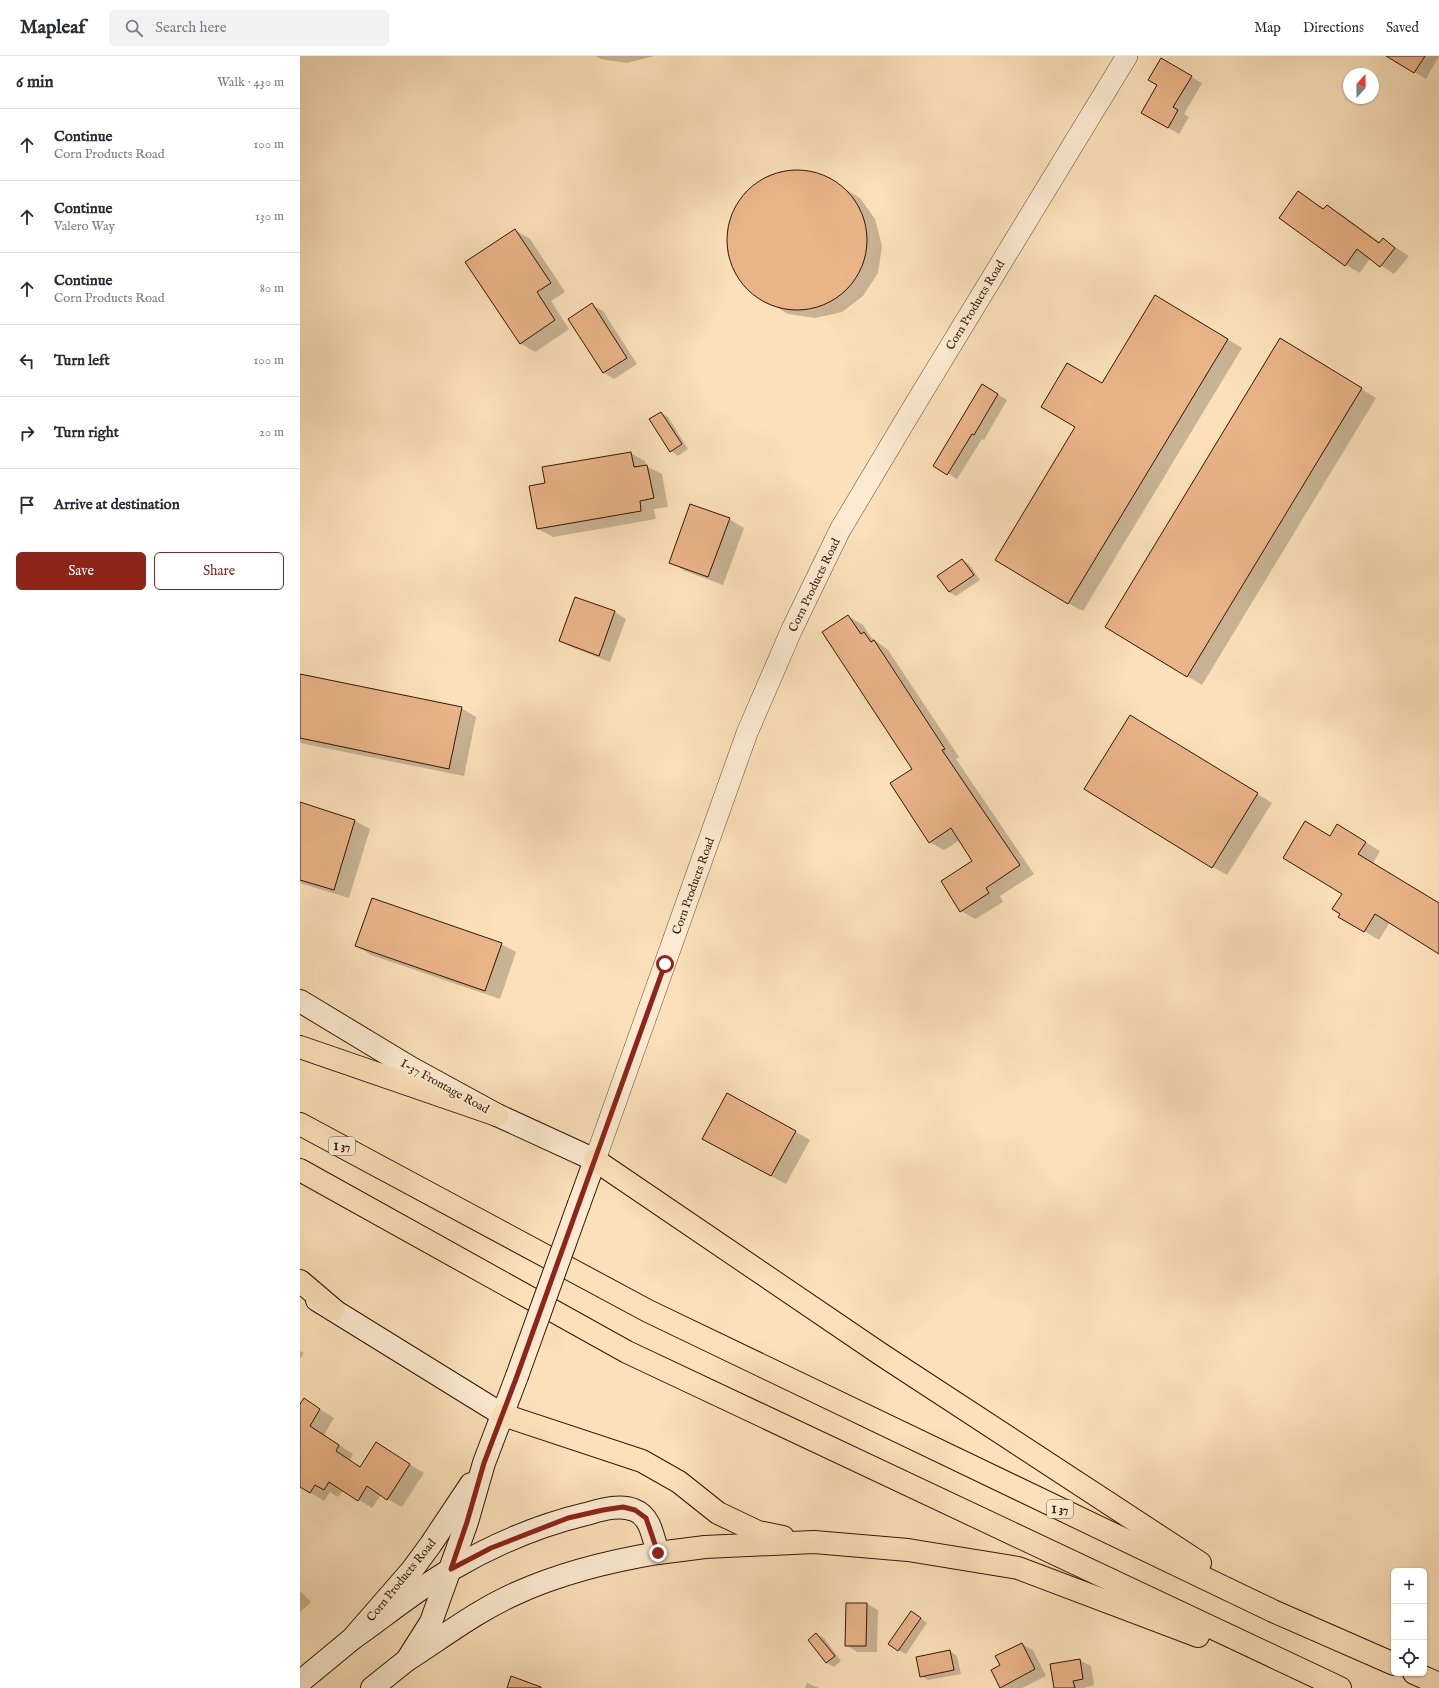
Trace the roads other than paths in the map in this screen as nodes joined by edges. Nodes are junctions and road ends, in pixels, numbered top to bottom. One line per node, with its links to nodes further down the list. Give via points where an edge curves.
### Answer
1 (1127, 56): 6 (street, Corn Products Road, via 840,530 747,733)
2 (300, 1001): 4 (main road, I-37 Frontage Road)
3 (300, 1047): 4 (highway)
4 (497, 1115): 6 (main road, I-37 Frontage Road)
5 (300, 1124): 17 (highway, I 37, via 648,1312)
6 (595, 1160): 11 (main road, Corn Products Road, bridge); 17 (highway, via 882,1355)
7 (300, 1170): 21 (highway, via 627,1352)
8 (300, 1281): 10 (highway)
9 (300, 1289): 10 (main road)
10 (334, 1310): 11 (main road)
11 (503, 1415): 12 (main road, Corn Products Road); 13 (highway, via 642,1461 679,1482 718,1513 758,1532)
12 (484, 1463): 15 (main road, Corn Products Road); 19 (main road, Corn Products Road, via 412,1570)
13 (814, 1542): 14 (highway, via 706,1547); 21 (highway, via 908,1550 1018,1568 1224,1645)
14 (658, 1553): 15 (main road, via 646,1518 635,1510 623,1507 568,1518 491,1548); 20 (main road, via 592,1566 516,1593)
15 (451, 1569): 16 (main road); 18 (main road, Corn Products Road)
16 (406, 1600): 18 (main road, via 423,1610); 19 (main road)
17 (1273, 1611): 22 (highway, I 37)
18 (431, 1622): 20 (main road, Corn Products Road)
19 (352, 1639): 24 (main road, Corn Products Road)
20 (407, 1660): 26 (main road, Corn Products Road)
21 (1280, 1660): 27 (highway)
22 (1391, 1663)
23 (1421, 1676): 25 (highway)
24 (300, 1682)
25 (1439, 1684)
26 (372, 1688)
27 (1340, 1688)

